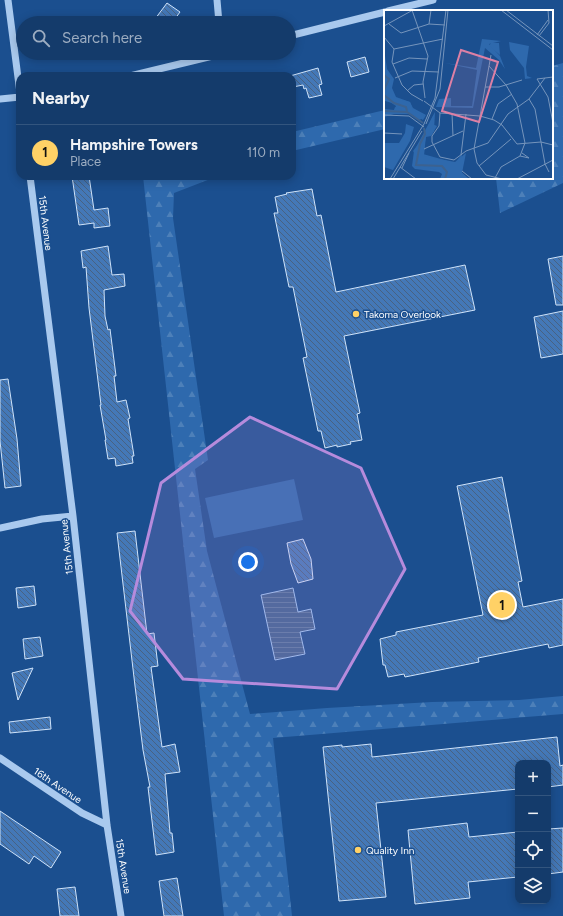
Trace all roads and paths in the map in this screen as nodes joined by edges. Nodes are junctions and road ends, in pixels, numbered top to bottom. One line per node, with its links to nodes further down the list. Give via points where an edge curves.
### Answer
1 (8, 0): 10 (street)
2 (217, 0): 7 (street)
3 (433, 0): 4 (street)
4 (412, 2): 5 (street)
5 (389, 10)
6 (384, 12): 8 (street)
7 (218, 16)
8 (296, 34)
9 (195, 60): 11 (street)
10 (17, 72)
11 (146, 72)
12 (16, 97): 13 (street)
13 (0, 98)
14 (31, 180): 15 (street, 15th Avenue)
15 (73, 516): 16 (street, via 42,519); 18 (street, 15th Avenue)
16 (0, 528)
17 (0, 758): 18 (street, 16th Avenue, via 82,813)
18 (107, 825): 19 (street, 15th Avenue)
19 (121, 916)

